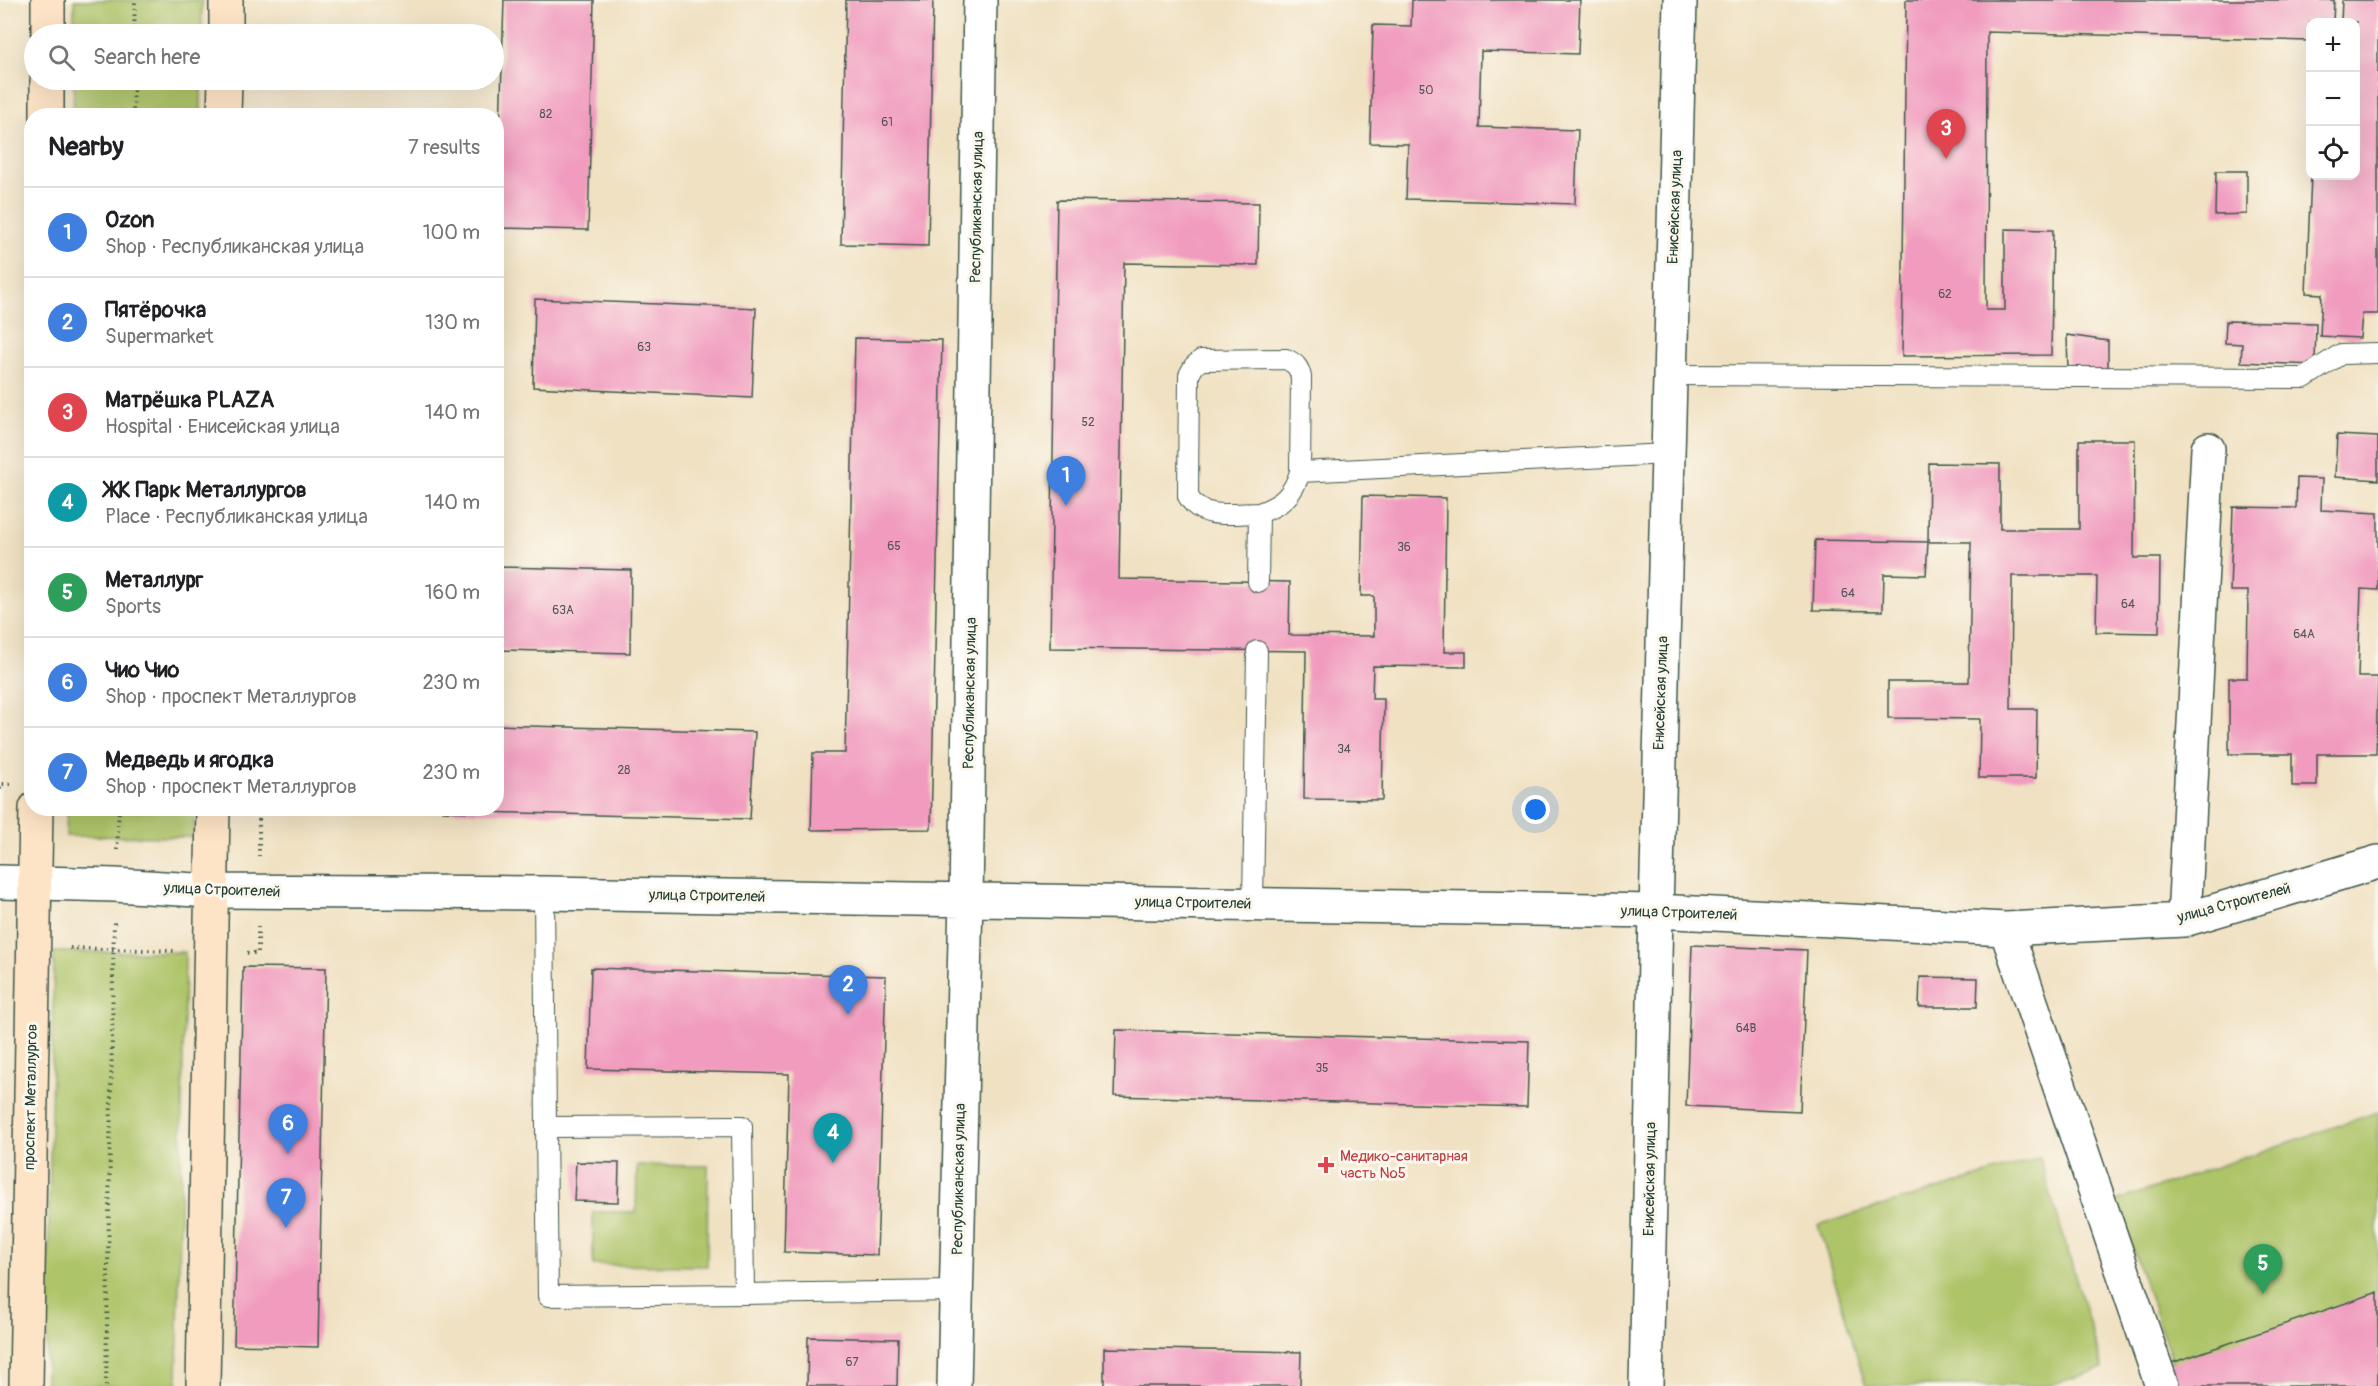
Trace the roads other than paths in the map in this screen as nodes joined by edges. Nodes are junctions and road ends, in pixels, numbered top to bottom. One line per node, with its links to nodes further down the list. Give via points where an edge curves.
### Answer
1 (48, 0): 5 (street)
2 (226, 0): 6 (street)
3 (980, 0): 26 (street, Республиканская улица)
4 (1680, 0): 12 (street, Енисейская улица)
5 (48, 24)
6 (226, 24)
7 (47, 90): 9 (street)
8 (225, 90): 10 (street)
9 (47, 108)
10 (224, 108)
11 (2378, 353): 12 (lane, via 2341,354 2304,378)
12 (1670, 375): 14 (street, Енисейская улица)
13 (2208, 449): 29 (street)
14 (1668, 454): 15 (lane); 28 (street, Енисейская улица)
15 (1300, 472): 16 (lane, via 1288,498 1276,508); 16 (lane, via 1301,377 1294,363 1211,359 1194,366 1189,375 1188,496 1192,504 1209,513)
16 (1260, 513): 17 (lane)
17 (1258, 582)
18 (1257, 651): 27 (lane)
19 (36, 816): 23 (street, проспект Металлургов)
20 (213, 816): 24 (street)
21 (2378, 862): 29 (street, улица Строителей)
22 (0, 882): 23 (street, улица Строителей)
23 (35, 883): 24 (street, улица Строителей); 34 (street, проспект Металлургов)
24 (212, 891): 25 (street, улица Строителей); 35 (street)
25 (544, 893): 26 (street, улица Строителей); 31 (lane)
26 (966, 899): 27 (street, улица Строителей); 32 (street, Республиканская улица)
27 (1253, 904): 28 (street, улица Строителей)
28 (1656, 911): 30 (street, улица Строителей); 37 (street, Енисейская улица)
29 (2184, 920): 30 (street, улица Строителей)
30 (2006, 929): 38 (street)
31 (546, 1127): 33 (lane, via 742,1126); 33 (lane, via 548,1296)
32 (956, 1292): 33 (lane); 36 (street, Республиканская улица)
33 (744, 1294)
34 (26, 1386)
35 (203, 1386)
36 (954, 1386)
37 (1646, 1386)
38 (2162, 1386)

